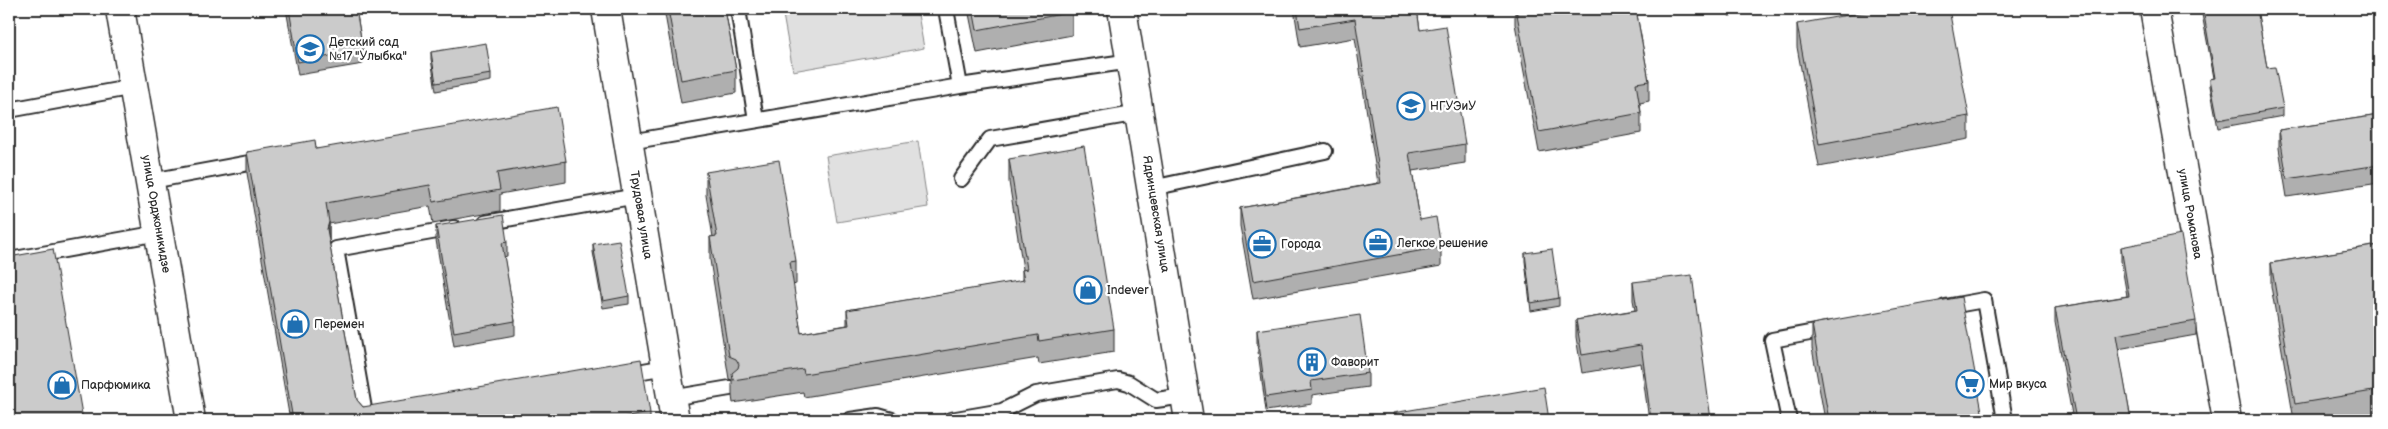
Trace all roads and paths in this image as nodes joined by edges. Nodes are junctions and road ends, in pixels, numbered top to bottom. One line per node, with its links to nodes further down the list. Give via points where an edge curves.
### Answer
1 (606, 9): 13 (street, Трудовая улица)
2 (738, 9): 12 (lane)
3 (946, 9): 8 (lane)
4 (1122, 9): 7 (street, Ядринцевская улица)
5 (2154, 9): 37 (street, улица Романова)
6 (125, 10): 9 (street, улица Орджоникидзе)
7 (1131, 61): 8 (lane); 11 (street, Ядринцевская улица)
8 (960, 86): 12 (lane)
9 (134, 87): 10 (lane); 17 (street, улица Орджоникидзе)
10 (9, 110)
11 (1139, 113): 16 (lane, via 990,139); 18 (street, Ядринцевская улица)
12 (756, 120): 13 (lane)
13 (628, 142): 19 (street, Трудовая улица)
14 (1325, 151): 18 (lane)
15 (278, 158): 17 (lane)
16 (961, 179)
17 (150, 180): 20 (street, улица Орджоникидзе)
18 (1152, 188): 27 (street, Ядринцевская улица)
19 (637, 196): 24 (street, Трудовая улица); 31 (lane, via 336,249)
20 (159, 233): 21 (lane); 30 (street, улица Орджоникидзе)
21 (9, 260)
22 (1936, 309): 36 (lane, via 1984,300)
23 (1849, 325): 35 (lane, via 1772,340)
24 (666, 367): 25 (lane); 28 (street, Трудовая улица)
25 (609, 377)
26 (730, 388): 28 (lane)
27 (1187, 408): 34 (lane, via 1156,400 1118,380 1036,394 1002,411)
28 (673, 409)
29 (382, 418): 31 (lane)
30 (191, 420)
31 (367, 420)
32 (850, 420): 33 (lane, via 878,416)
33 (892, 420)
34 (950, 420)
35 (1789, 420)
36 (2005, 420)
37 (2227, 420)

